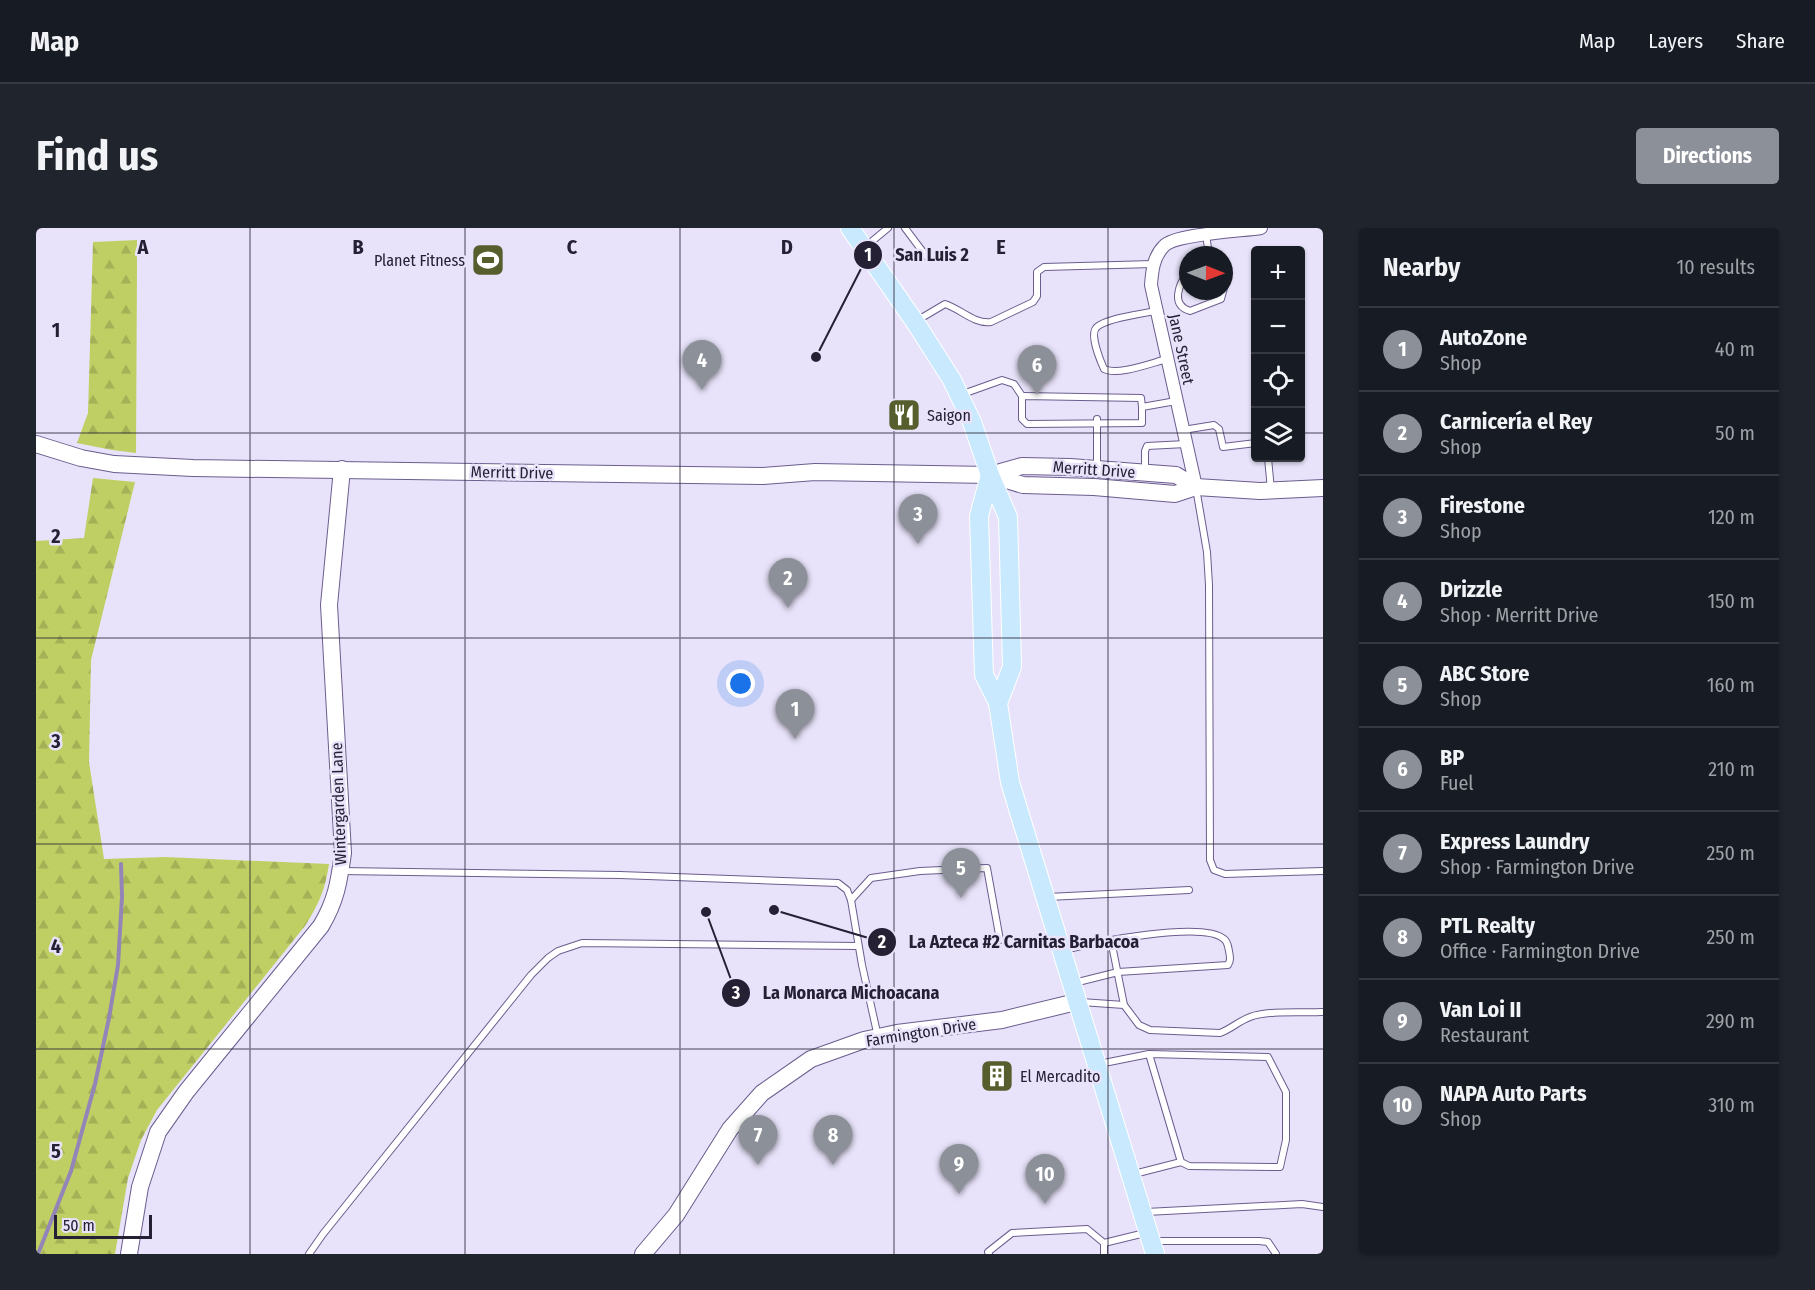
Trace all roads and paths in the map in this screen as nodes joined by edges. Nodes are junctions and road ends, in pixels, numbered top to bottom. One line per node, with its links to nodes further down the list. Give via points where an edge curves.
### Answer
1 (850, 228): 8 (main road)
2 (888, 228): 8 (lane)
3 (905, 228): 9 (lane)
4 (1256, 228): 5 (street); 6 (street)
5 (1261, 228)
6 (1206, 235): 7 (lane); 10 (street, via 1164,244)
7 (1208, 246)
8 (864, 247): 14 (main road)
9 (926, 256)
10 (1153, 264): 13 (street, Jane Street, via 1151,285); 14 (lane, via 1044,267 1037,272 1034,302 991,322 962,315 945,304)
11 (1180, 300): 12 (lane, via 1182,307 1190,311)
12 (1218, 300)
13 (1156, 311): 15 (street, Jane Street); 15 (lane, via 1099,325 1094,334 1096,348 1104,369 1109,371)
14 (915, 322): 16 (main road)
15 (1167, 359): 18 (street, Jane Street)
16 (959, 395): 17 (lane, via 1002,380 1014,384); 29 (main road)
17 (1022, 396): 19 (lane, via 1097,401 1141,398); 20 (lane, via 1022,419 1027,424)
18 (1176, 401): 19 (lane); 21 (street, Jane Street)
19 (1142, 407): 20 (lane, via 1142,423)
20 (1097, 422): 26 (lane)
21 (1182, 430): 23 (street, Jane Street); 24 (lane, via 1214,425 1219,429 1223,447)
22 (36, 444): 27 (street, Merritt Drive, via 114,464)
23 (1186, 444): 28 (lane, via 1147,446); 30 (street, Jane Street)
24 (1251, 444)
25 (1268, 462): 32 (lane)
26 (1097, 469): 28 (street, Merritt Drive); 29 (street, Merritt Drive, via 1022,466)
27 (342, 470): 29 (street, Merritt Drive); 35 (street, Wintergarden Lane, via 329,605)
28 (1145, 473): 30 (street, Merritt Drive, via 1176,475)
29 (990, 475): 30 (street, Merritt Drive, via 1023,485 1175,495); 33 (main road, via 979,516 984,675); 33 (main road, via 1008,518 1012,667)
30 (1196, 487): 32 (street, Merritt Drive); 34 (lane, via 1209,585 1210,860 1214,870 1225,874)
31 (1323, 488): 32 (street, Merritt Drive)
32 (1271, 490)
33 (998, 703): 37 (main road, via 1010,782)
34 (1323, 871)
35 (341, 872): 38 (lane, via 825,882 838,883); 57 (street, Wintergarden Lane, via 333,906 321,926 158,1132 140,1186)
36 (1189, 890): 37 (lane)
37 (1044, 897): 42 (main road)
38 (851, 900): 39 (lane, via 871,878 987,868); 41 (lane)
39 (1000, 940)
40 (1111, 940): 42 (lane); 43 (lane); 43 (lane, via 1196,932 1221,937 1228,945 1228,965)
41 (858, 946): 48 (lane); 58 (lane, via 582,944 558,951 508,1003)
42 (1061, 951): 44 (main road)
43 (1118, 972): 44 (lane); 46 (lane)
44 (1071, 984): 45 (main road)
45 (1076, 1002): 46 (lane); 48 (street, Farmington Drive, via 1002,1020); 50 (main road)
46 (1124, 1005): 47 (lane, via 1139,1025 1157,1031 1220,1033 1257,1014)
47 (1322, 1012)
48 (878, 1037): 59 (street, Farmington Drive, via 811,1059 762,1093 730,1129 676,1215)
49 (1149, 1054): 50 (lane); 51 (lane); 51 (lane, via 1268,1057 1286,1092 1286,1140 1280,1167 1189,1166)
50 (1096, 1065): 52 (main road)
51 (1181, 1162): 52 (lane)
52 (1130, 1174): 54 (main road)
53 (1323, 1207): 54 (lane, via 1302,1204)
54 (1142, 1212): 55 (main road)
55 (1152, 1242): 56 (lane); 62 (lane, via 1259,1241 1268,1242)
56 (1104, 1243): 60 (lane, via 1087,1230 1012,1233); 61 (lane)
57 (129, 1254)
58 (309, 1254)
59 (643, 1254)
60 (989, 1254)
61 (1104, 1254)
62 (1276, 1254)

